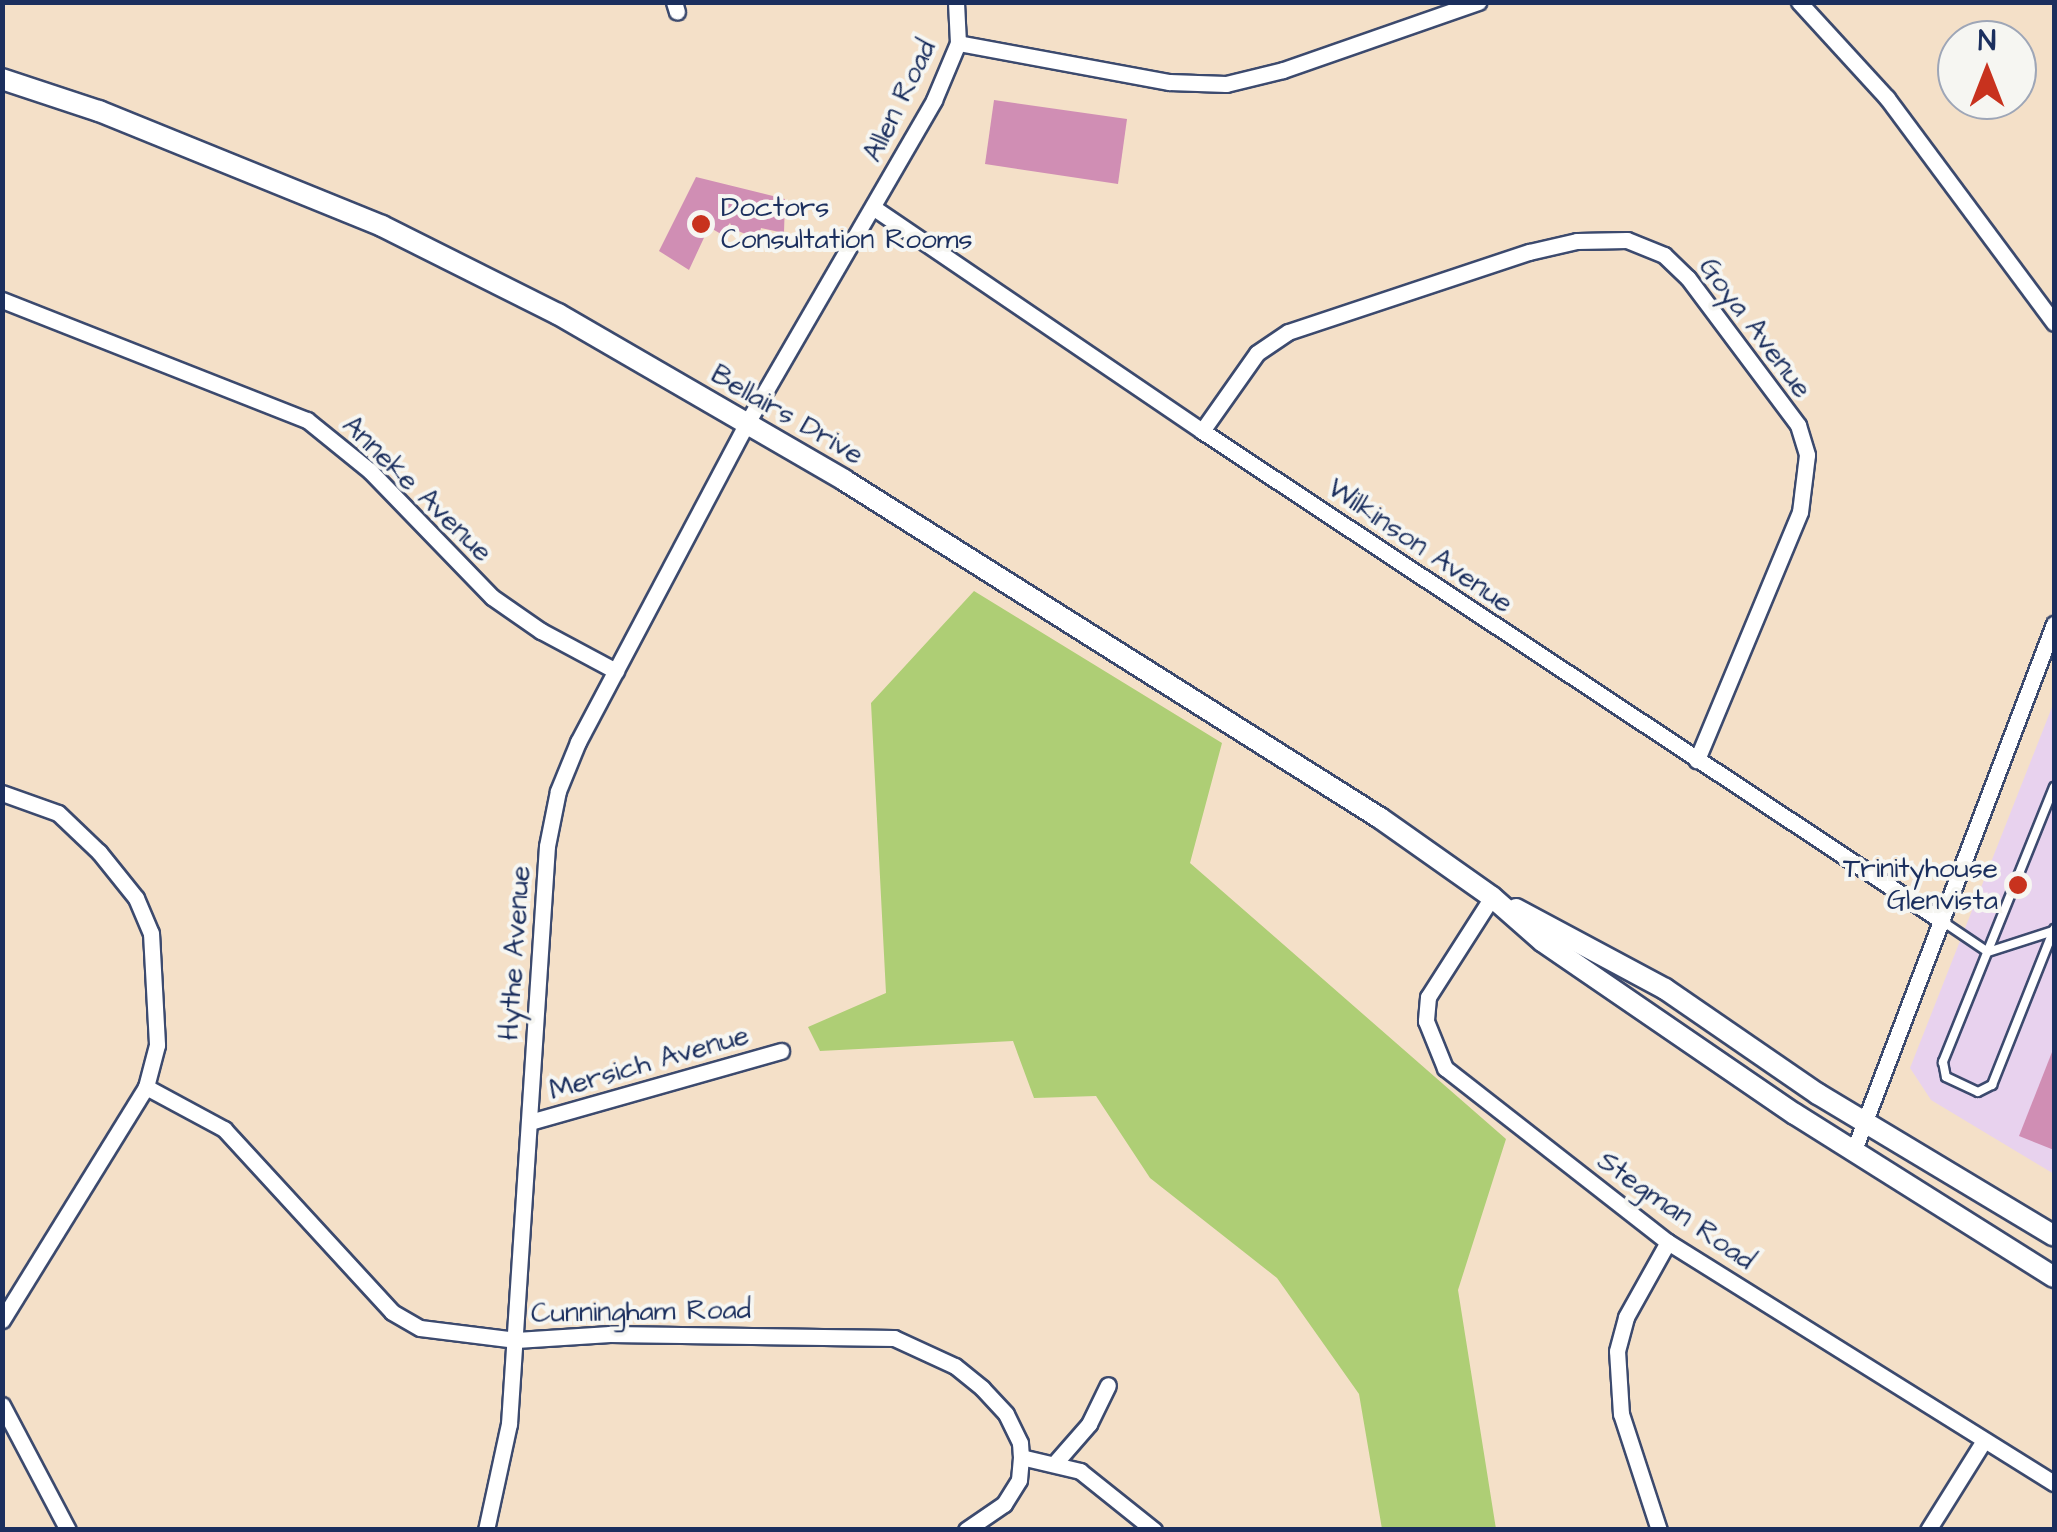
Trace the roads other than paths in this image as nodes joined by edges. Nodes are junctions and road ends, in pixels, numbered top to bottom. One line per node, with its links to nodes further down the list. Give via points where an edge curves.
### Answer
1 (956, 2): 4 (street, Allen Road)
2 (1478, 2): 4 (street, via 1226,84 1169,82)
3 (1799, 2): 8 (street, via 1887,98)
4 (958, 43): 6 (street, Allen Road)
5 (2, 79): 9 (street, Bellairs Drive, via 99,111 382,226 558,314)
6 (874, 208): 9 (street, Allen Road); 10 (street, Wilkinson Avenue)
7 (2, 300): 13 (street, Anneke Avenue, via 307,420 370,471 492,596)
8 (2054, 323)
9 (746, 424): 13 (street, Hythe Avenue); 17 (street, Bellairs Drive, via 1241,728)
10 (1202, 431): 14 (street, Wilkinson Avenue); 14 (street, Goya Avenue, via 1257,353 1288,332 1577,241 1627,240 1664,255 1798,425 1807,455 1800,512)
11 (2054, 624): 12 (street)
12 (2051, 642): 18 (street)
13 (616, 671): 23 (street, Hythe Avenue, via 563,777 549,829)
14 (1697, 760): 18 (street, Wilkinson Avenue)
15 (2054, 787): 20 (lane)
16 (2, 793): 22 (street, via 58,813 99,852 142,909 153,949 157,1045)
17 (1492, 898): 24 (street, via 1665,988); 25 (street, via 1542,941); 27 (street, Stegman Road, via 1428,998 1426,1021 1436,1056 1458,1082)
18 (1942, 921): 20 (lane); 24 (street)
19 (2054, 930): 20 (lane); 20 (lane, via 1992,1085 1978,1092 1946,1077 1943,1062)
20 (1988, 952)
21 (781, 1052): 23 (street, Mersich Avenue)
22 (146, 1087): 29 (street); 30 (street, Cunningham Road, via 224,1129 392,1312 420,1328)
23 (530, 1122): 30 (street, Hythe Avenue)
24 (1867, 1122): 25 (street); 26 (street)
25 (1854, 1150): 28 (street)
26 (2054, 1236)
27 (1668, 1242): 33 (street, Stegman Road); 41 (street, via 1626,1317 1617,1351 1621,1414)
28 (2054, 1276)
29 (2, 1320)
30 (516, 1340): 34 (street, Cunningham Road, via 610,1334 894,1338 955,1366 982,1388 1006,1414); 38 (street, Hythe Avenue, via 501,1477)
31 (1108, 1385): 35 (street, via 1089,1424)
32 (2, 1405): 37 (street)
33 (1983, 1442): 36 (street, Stegman Road); 42 (street)
34 (1022, 1458): 35 (street); 39 (street, via 1019,1480 1004,1504)
35 (1056, 1463): 40 (street, via 1106,1488)
36 (2054, 1483)
37 (68, 1530)
38 (486, 1530)
39 (966, 1530)
40 (1154, 1530)
41 (1659, 1530)
42 (1928, 1530)

